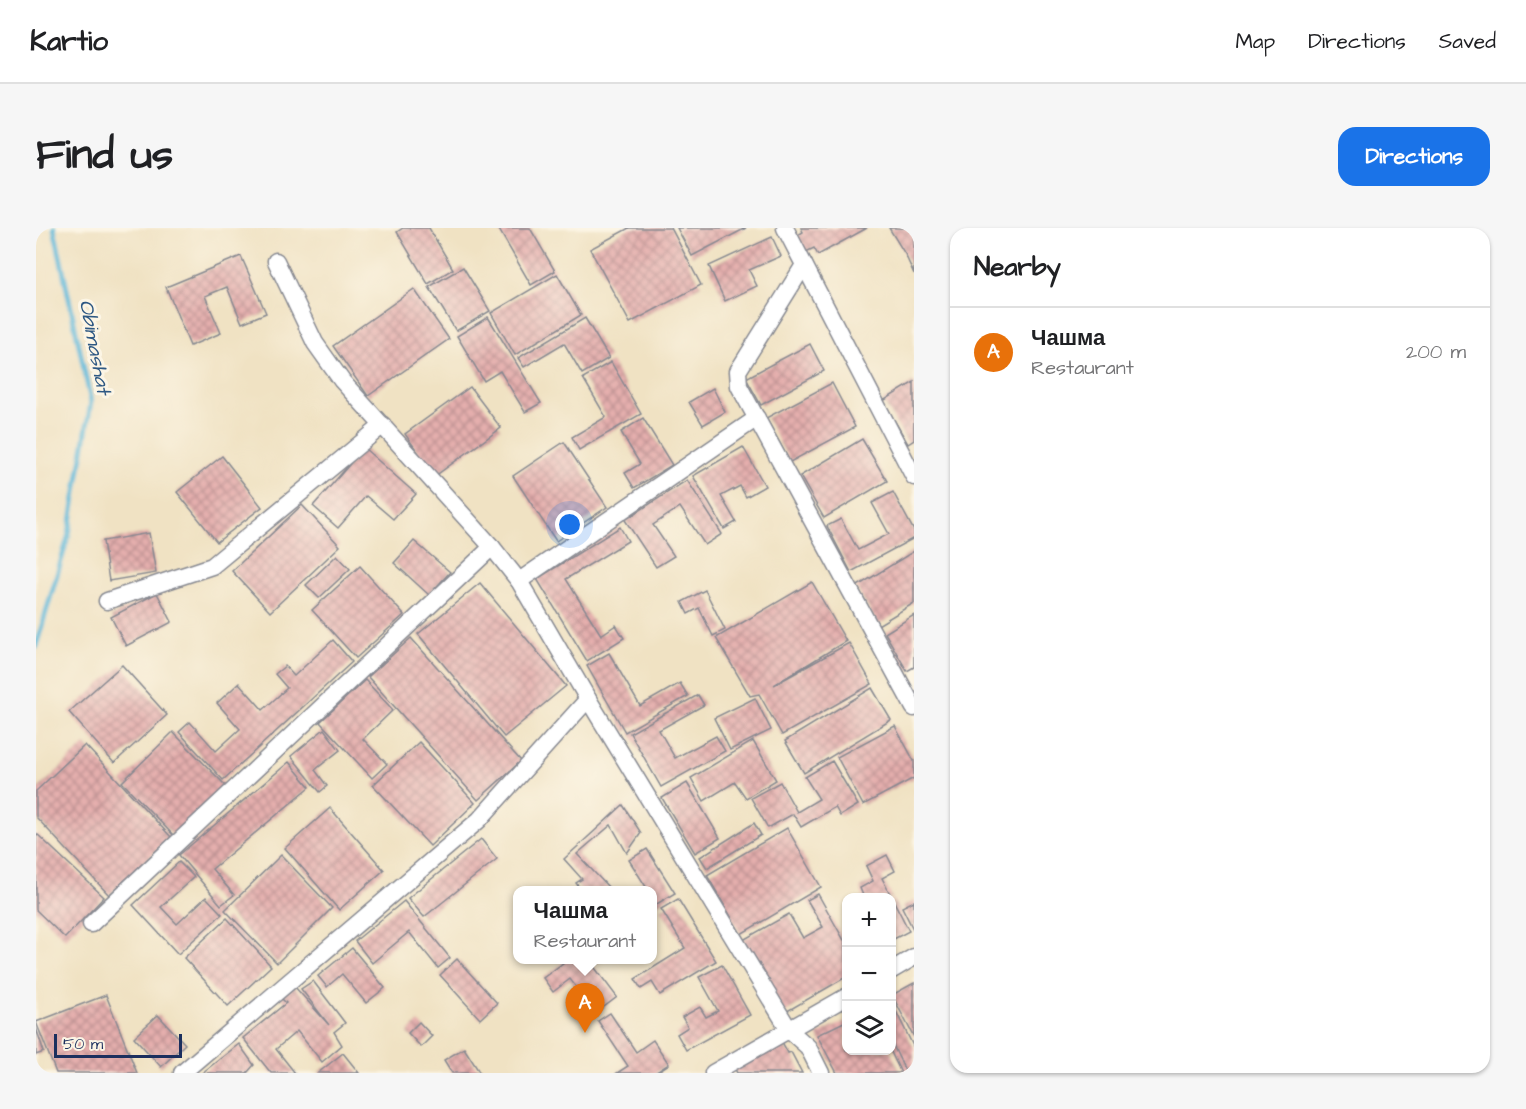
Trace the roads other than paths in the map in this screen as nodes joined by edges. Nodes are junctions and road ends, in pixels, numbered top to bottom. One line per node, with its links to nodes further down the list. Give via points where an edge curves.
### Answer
1 (785, 228): 3 (street)
2 (276, 261): 5 (street, via 315,343 342,381)
3 (804, 265): 4 (street, via 738,371 739,386); 6 (street)
4 (756, 418): 8 (street); 11 (street)
5 (383, 425): 7 (street); 9 (street, via 212,566)
6 (914, 477)
7 (492, 547): 8 (street); 12 (street)
8 (519, 581): 10 (street)
9 (107, 601)
10 (588, 699): 16 (street); 17 (street, via 479,820)
11 (914, 708)
12 (92, 924)
13 (914, 957): 14 (street)
14 (896, 967)
15 (842, 999): 16 (street)
16 (790, 1031): 18 (street); 19 (street, via 808,1047)
17 (182, 1073)
18 (713, 1073)
19 (820, 1073)

